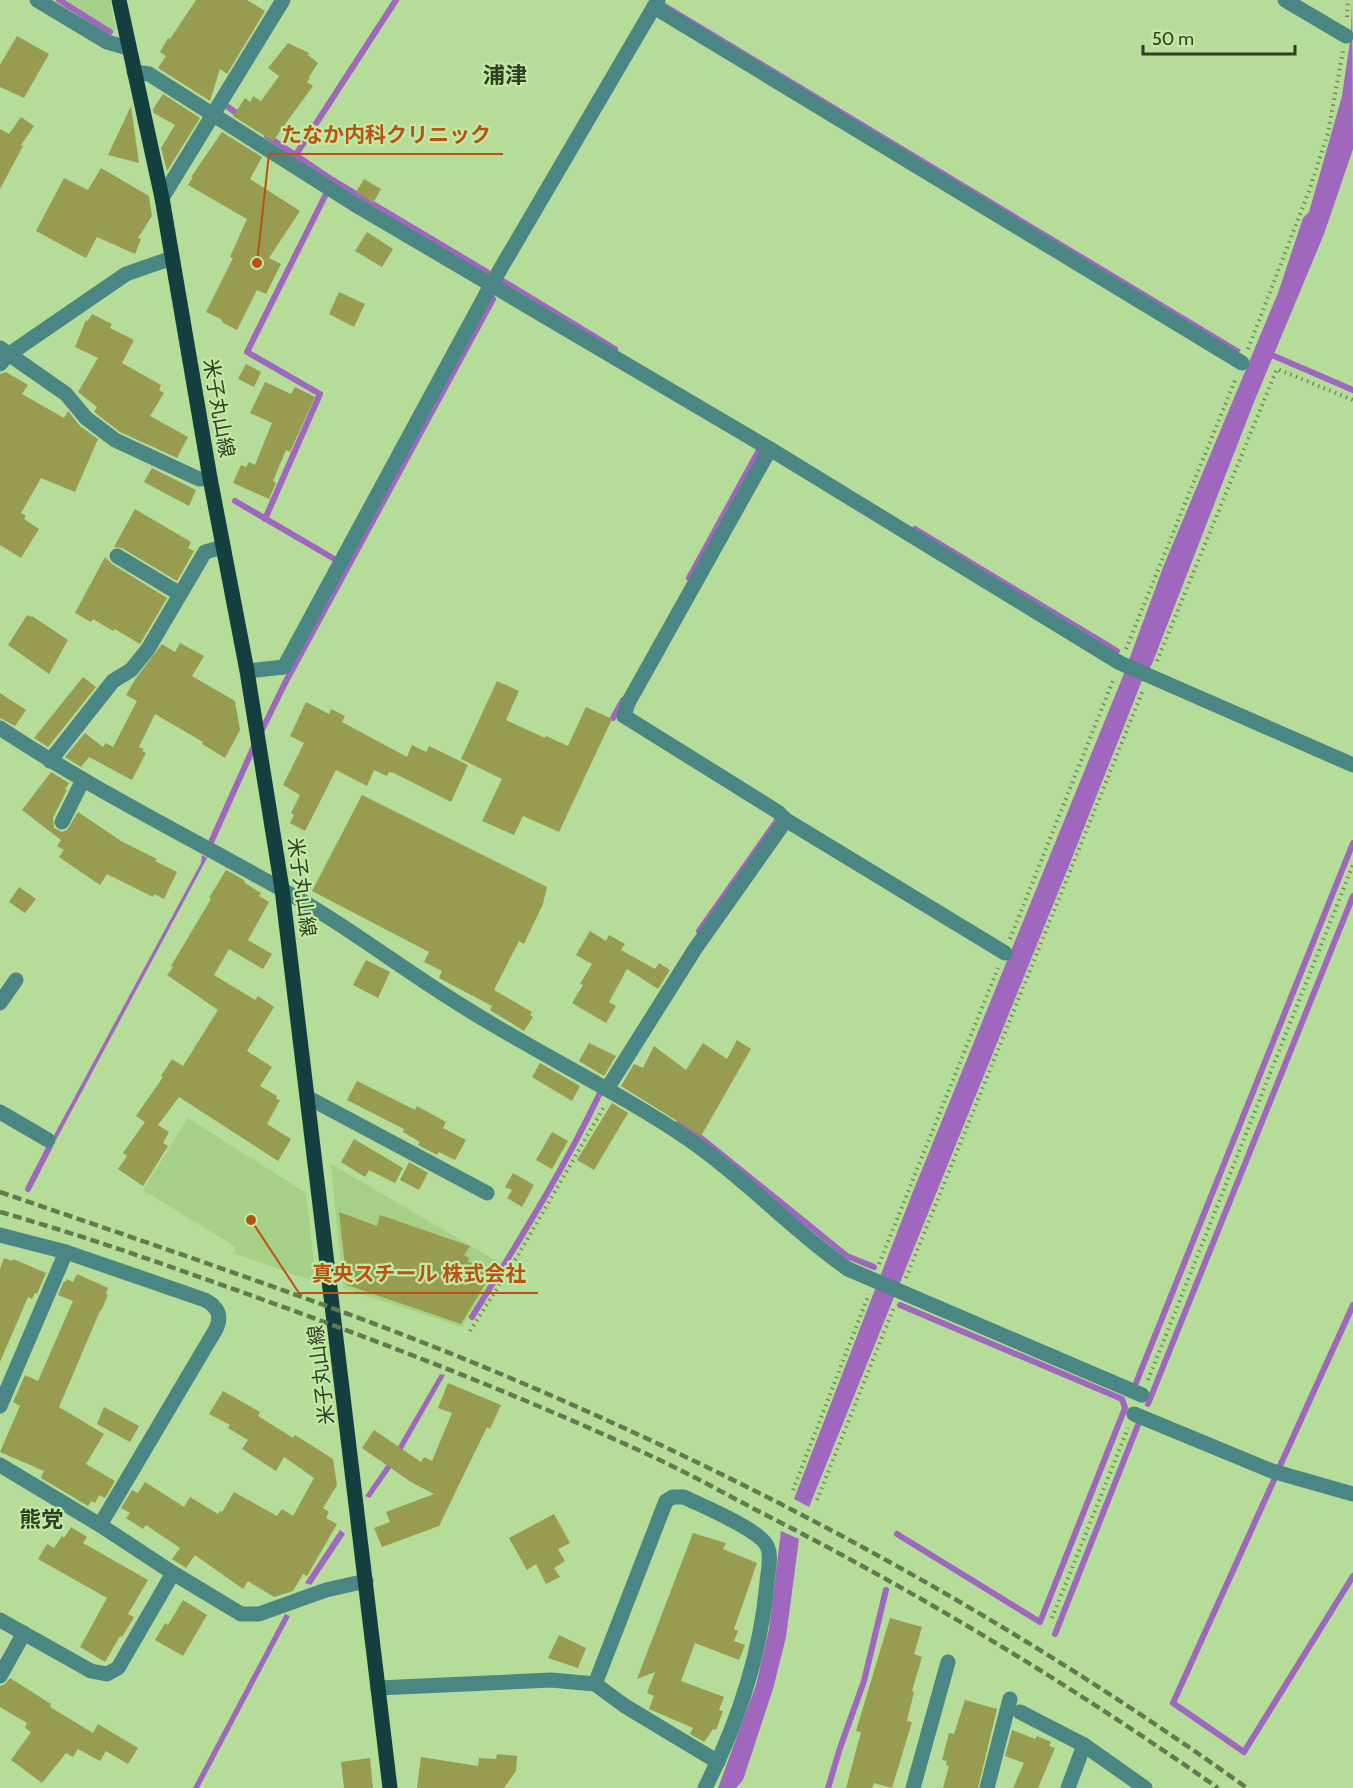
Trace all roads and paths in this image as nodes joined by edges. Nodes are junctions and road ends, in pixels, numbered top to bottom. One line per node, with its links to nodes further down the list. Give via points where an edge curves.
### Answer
1 (37, 0): 8 (street, via 107,42)
2 (119, 0): 8 (main road, 米子丸山線)
3 (283, 0): 10 (street)
4 (1285, 0): 7 (street)
5 (1348, 0): 7 (path)
6 (656, 3): 13 (street); 15 (street)
7 (1346, 36): 15 (path, via 1336,101 1310,192)
8 (128, 48): 9 (main road, 米子丸山線)
9 (134, 72): 10 (street, via 149,74); 11 (main road, 米子丸山線)
10 (214, 114): 11 (street); 13 (street, via 354,204)
11 (162, 198): 12 (main road, 米子丸山線)
12 (172, 258): 14 (street, via 126,274); 18 (main road, 米子丸山線)
13 (491, 285): 17 (street); 23 (street, via 284,667)
14 (3, 356): 18 (street, via 66,394 86,418 115,440 199,480)
15 (1242, 363): 22 (path)
16 (1353, 400): 24 (path, via 1277,369)
17 (770, 449): 22 (street); 29 (street, via 624,716)
18 (210, 478): 19 (main road, 米子丸山線)
19 (223, 548): 21 (street, via 205,552); 23 (main road, 米子丸山線)
20 (117, 556): 21 (street)
21 (180, 594): 26 (street, via 148,649 131,670 113,681)
22 (1122, 664): 24 (street); 33 (path)
23 (247, 671): 32 (main road, 米子丸山線)
24 (1149, 676): 27 (street); 44 (path)
25 (0, 728): 26 (street)
26 (50, 761): 28 (street)
27 (1353, 765)
28 (83, 780): 30 (street); 32 (street)
29 (786, 820): 33 (street); 36 (street, via 695,949)
30 (62, 822)
31 (1353, 865): 46 (path)
32 (282, 889): 36 (street, via 464,1007); 37 (main road, 米子丸山線)
33 (1005, 953): 43 (path)
34 (16, 980): 35 (street)
35 (0, 1003)
36 (609, 1091): 43 (street, via 691,1141 833,1258); 45 (path, via 517,1257)
37 (307, 1098): 40 (street); 55 (main road, 米子丸山線)
38 (0, 1112): 39 (street)
39 (48, 1140)
40 (487, 1193)
41 (0, 1235): 42 (street)
42 (66, 1252): 47 (street); 53 (street, via 205,1300 218,1310 219,1317 216,1329)
43 (875, 1280): 44 (street); 50 (path)
44 (901, 1290): 46 (street); 52 (path)
45 (470, 1331)
46 (1142, 1395)
47 (0, 1406)
48 (1134, 1414): 51 (street, via 1272,1471); 56 (path)
49 (0, 1465): 53 (street)
50 (793, 1490)
51 (1353, 1494)
52 (817, 1500)
53 (100, 1525): 54 (street)
54 (173, 1573): 55 (street, via 230,1608 249,1615); 58 (street, via 113,1672 91,1671)
55 (366, 1581): 62 (main road, 米子丸山線)
56 (1052, 1618)
57 (0, 1620): 58 (street)
58 (24, 1633): 60 (street)
59 (948, 1662): 69 (street)
60 (0, 1676)
61 (595, 1684): 62 (street, via 551,1680); 66 (street); 66 (street, via 666,1501 684,1497 756,1534 766,1545 769,1559 767,1589 757,1646)
62 (378, 1688): 67 (main road, 米子丸山線)
63 (1010, 1699): 70 (street)
64 (1020, 1712): 65 (street)
65 (1084, 1744): 71 (street); 72 (street)
66 (718, 1762): 68 (street)
67 (390, 1788)
68 (705, 1788)
69 (913, 1788)
70 (987, 1788)
71 (1068, 1788)
72 (1145, 1788)

